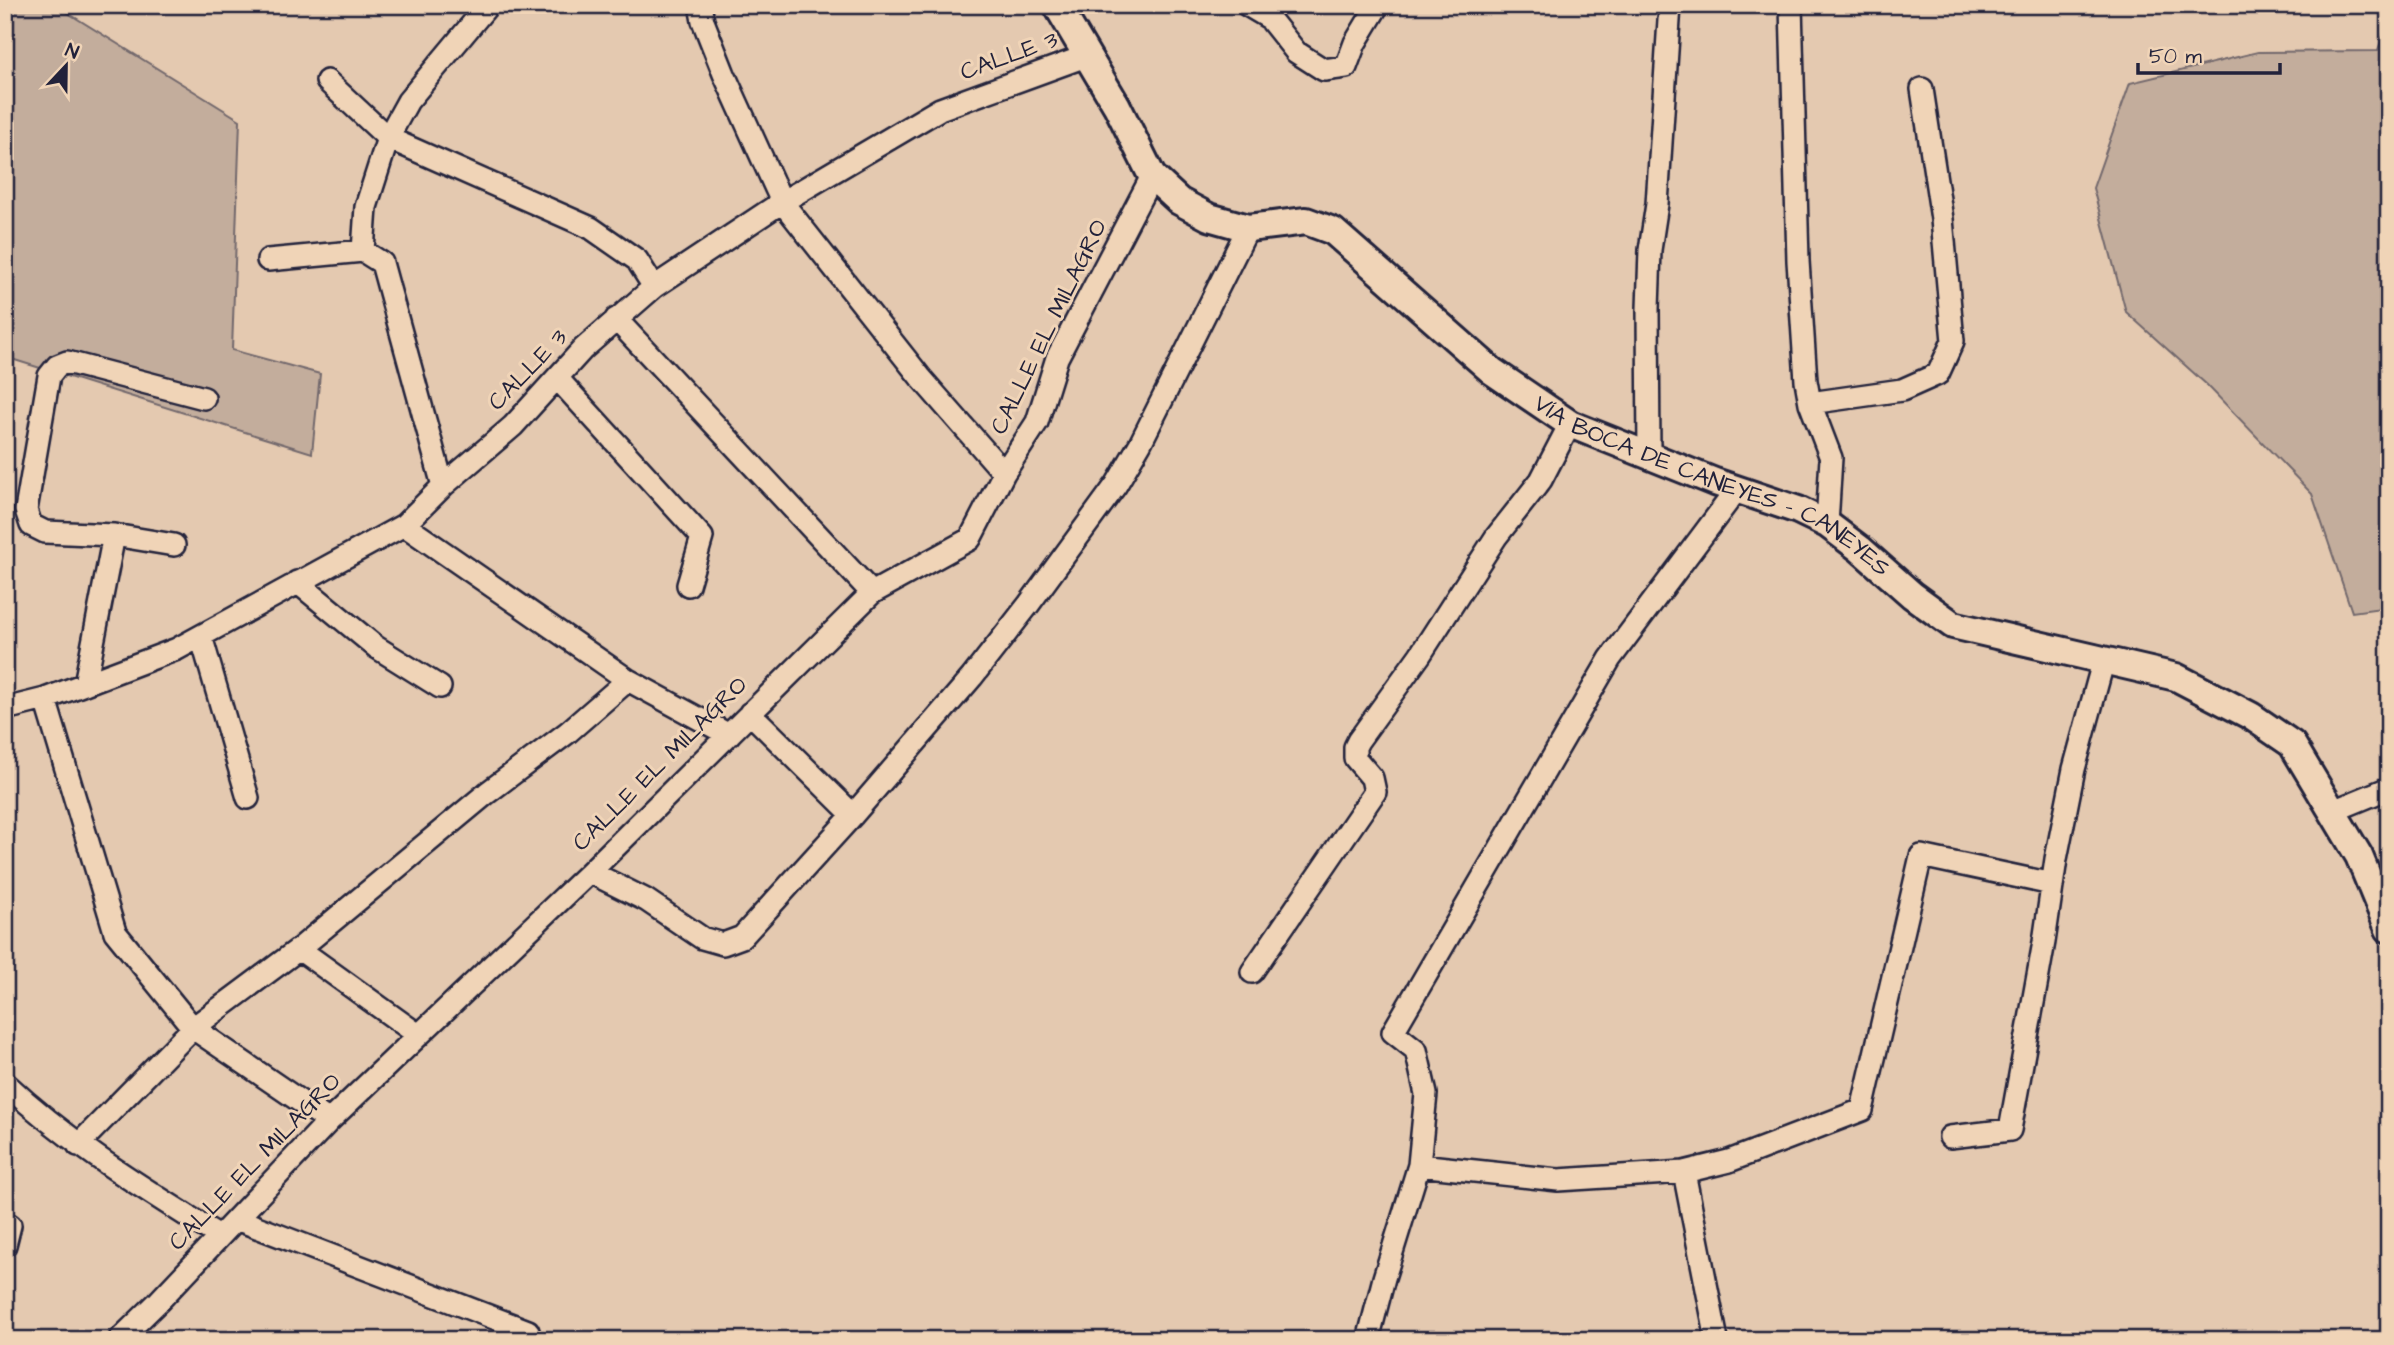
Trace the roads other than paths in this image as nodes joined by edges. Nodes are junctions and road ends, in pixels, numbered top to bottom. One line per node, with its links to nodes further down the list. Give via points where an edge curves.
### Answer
1 (488, 5): 11 (street, via 408,101)
2 (700, 5): 13 (street, via 724,74)
3 (1057, 5): 8 (street, VÍA BOCA DE CANEYES - CANEYES)
4 (1247, 5): 5 (street, via 1269,19 1296,52 1324,70 1346,67)
5 (1378, 5)
6 (1670, 5): 23 (street, via 1650,250)
7 (1791, 5): 21 (street, via 1798,261)
8 (1086, 55): 12 (street, VÍA BOCA DE CANEYES - CANEYES); 13 (street, CALLE 3, via 940,109)
9 (327, 81): 11 (street)
10 (1923, 89): 21 (street, via 1953,341 1938,374 1902,390)
11 (388, 138): 15 (street, via 366,207); 17 (street, via 591,228 637,260)
12 (1152, 176): 14 (street, VÍA BOCA DE CANEYES - CANEYES, via 1179,201 1209,218); 24 (street, CALLE EL MILAGRO, via 1058,358 1037,422)
13 (782, 202): 17 (street, CALLE 3); 24 (street, via 921,378)
14 (1248, 228): 22 (street, VÍA BOCA DE CANEYES - CANEYES, via 1306,221 1333,231 1492,371); 46 (street, via 1116,485 972,677)
15 (363, 251): 16 (street); 25 (street, via 382,263)
16 (268, 260)
17 (654, 287): 18 (street, CALLE 3)
18 (616, 318): 19 (street, CALLE 3); 33 (street)
19 (556, 378): 25 (street, CALLE 3, via 513,426); 32 (street, via 702,537)
20 (204, 398): 29 (street, via 67,362 52,370 27,519 45,532)
21 (1810, 403): 27 (street, via 1831,457)
22 (1570, 424): 23 (street, VÍA BOCA DE CANEYES - CANEYES); 51 (street, via 1541,480 1496,537 1355,747 1355,758 1372,778 1375,792)
23 (1649, 457): 26 (street, VÍA BOCA DE CANEYES - CANEYES)
24 (1003, 473): 33 (street, CALLE EL MILAGRO, via 970,539)
25 (443, 486): 28 (street, CALLE 3)
26 (1738, 488): 27 (street, VÍA BOCA DE CANEYES - CANEYES); 58 (street, via 1610,659 1393,1032 1416,1050 1426,1094)
27 (1827, 524): 35 (street, VÍA BOCA DE CANEYES - CANEYES, via 1953,625)
28 (404, 525): 31 (street, CALLE 3); 36 (street)
29 (114, 535): 30 (street); 37 (street)
30 (174, 545)
31 (297, 582): 34 (street, CALLE 3); 38 (street, via 376,647)
32 (688, 586)
33 (872, 593): 41 (street, CALLE EL MILAGRO)
34 (201, 636): 37 (street, CALLE 3); 44 (street)
35 (2104, 659): 45 (street, VÍA BOCA DE CANEYES - CANEYES, via 2176,677 2262,723 2292,744); 48 (street, via 2074,769)
36 (628, 680): 42 (street); 50 (street)
37 (85, 684): 39 (street, CALLE 3)
38 (440, 687)
39 (44, 699): 40 (street, CALLE 3); 52 (street, via 115,932)
40 (5, 709)
41 (750, 713): 42 (street, CALLE EL MILAGRO); 46 (street)
42 (729, 735): 47 (street, CALLE EL MILAGRO)
43 (2389, 788): 45 (street)
44 (248, 798)
45 (2333, 811): 49 (street, VÍA BOCA DE CANEYES - CANEYES, via 2359,856)
46 (853, 815): 47 (street, via 769,910 730,943 702,938 646,900)
47 (590, 872): 53 (street, CALLE EL MILAGRO)
48 (2052, 884): 56 (street, via 2010,1130); 59 (street, via 1921,856 1862,1110 1729,1161)
49 (2389, 929)
50 (299, 949): 52 (street); 53 (street)
51 (1252, 972)
52 (193, 1028): 55 (street); 57 (street)
53 (417, 1034): 55 (street, CALLE EL MILAGRO)
54 (5, 1083): 57 (street)
55 (328, 1121): 60 (street, CALLE EL MILAGRO)
56 (1950, 1137)
57 (78, 1145): 61 (street)
58 (1419, 1165): 59 (street, via 1558,1180); 64 (street)
59 (1684, 1172): 65 (street)
60 (236, 1219): 61 (street, CALLE EL MILAGRO); 63 (street, via 528,1331)
61 (219, 1237): 62 (street, CALLE EL MILAGRO)
62 (118, 1340)
63 (525, 1340)
64 (1368, 1340)
65 (1717, 1340)

